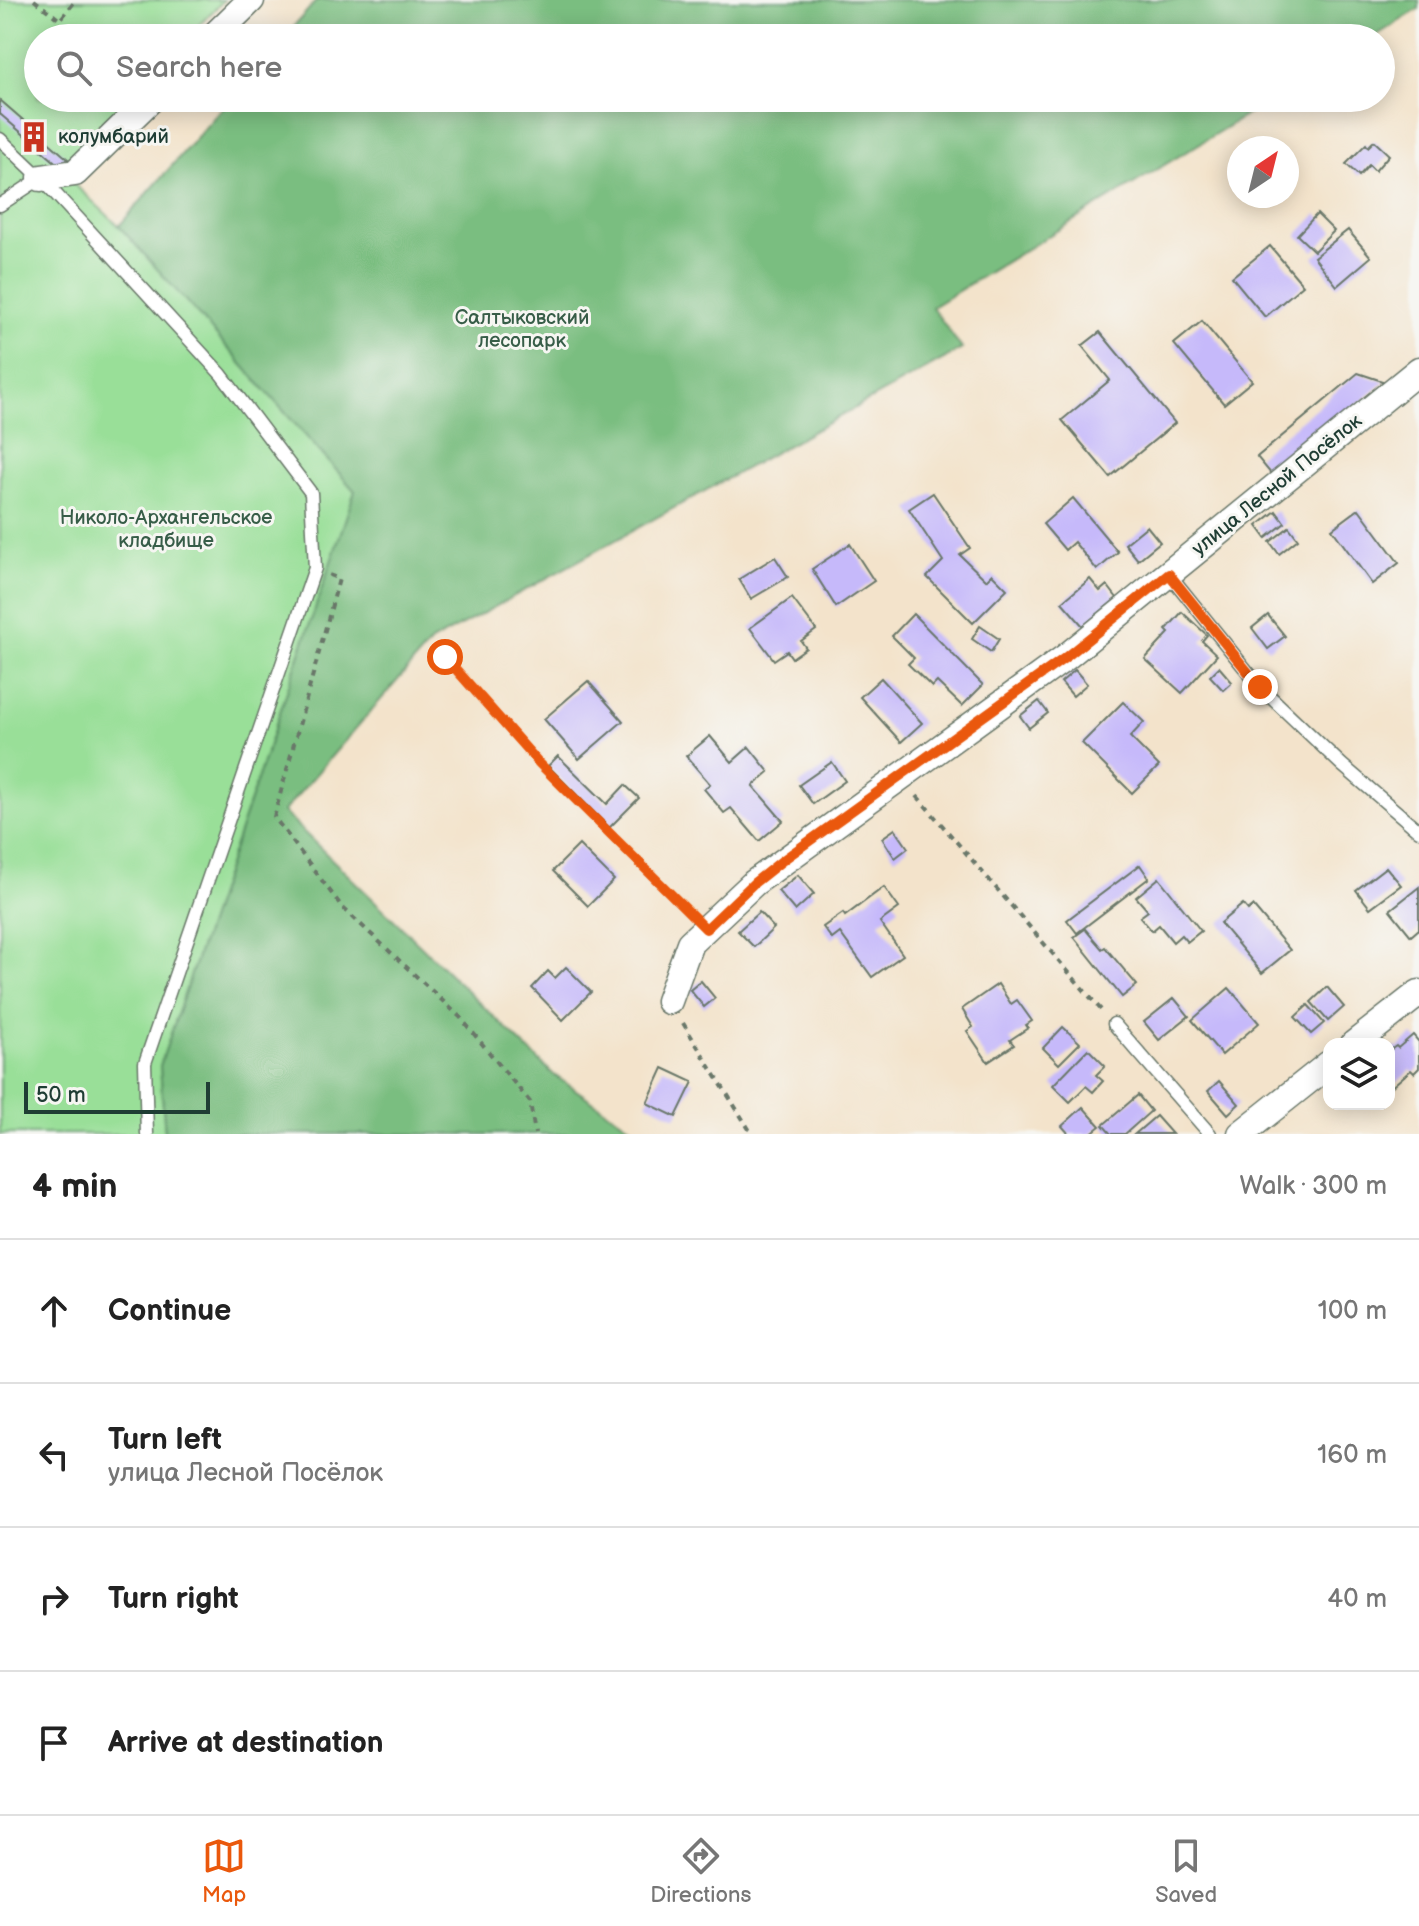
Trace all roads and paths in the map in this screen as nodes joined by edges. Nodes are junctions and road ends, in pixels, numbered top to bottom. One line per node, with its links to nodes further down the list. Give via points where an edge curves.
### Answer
1 (34, 0): 2 (path, via 60,20)
2 (76, 0)
3 (251, 0): 4 (street)
4 (226, 24)
5 (138, 112): 7 (street, via 75,173)
6 (0, 139): 7 (lane)
7 (41, 178): 8 (lane); 10 (lane, via 221,374 311,493)
8 (0, 205)
9 (1419, 370): 11 (street, улица Лесной Посёлок)
10 (315, 568): 21 (lane, via 145,1063); 22 (path, via 339,579 274,817 342,907 460,1017 530,1102)
11 (1169, 574): 13 (street, улица Лесной Посёлок, via 1066,657); 14 (lane, via 1260,687)
12 (445, 657): 15 (path, via 539,763)
13 (900, 776): 15 (street, улица Лесной Посёлок, via 783,860); 18 (path)
14 (1419, 831)
15 (706, 929): 17 (street, улица Лесной Посёлок, via 690,943)
16 (1419, 993): 19 (street)
17 (669, 1001): 23 (path)
18 (1114, 1024): 24 (lane)
19 (1362, 1038)
20 (1323, 1069): 25 (street)
21 (147, 1134)
22 (535, 1134)
23 (752, 1134)
24 (1210, 1134)
25 (1241, 1134)

